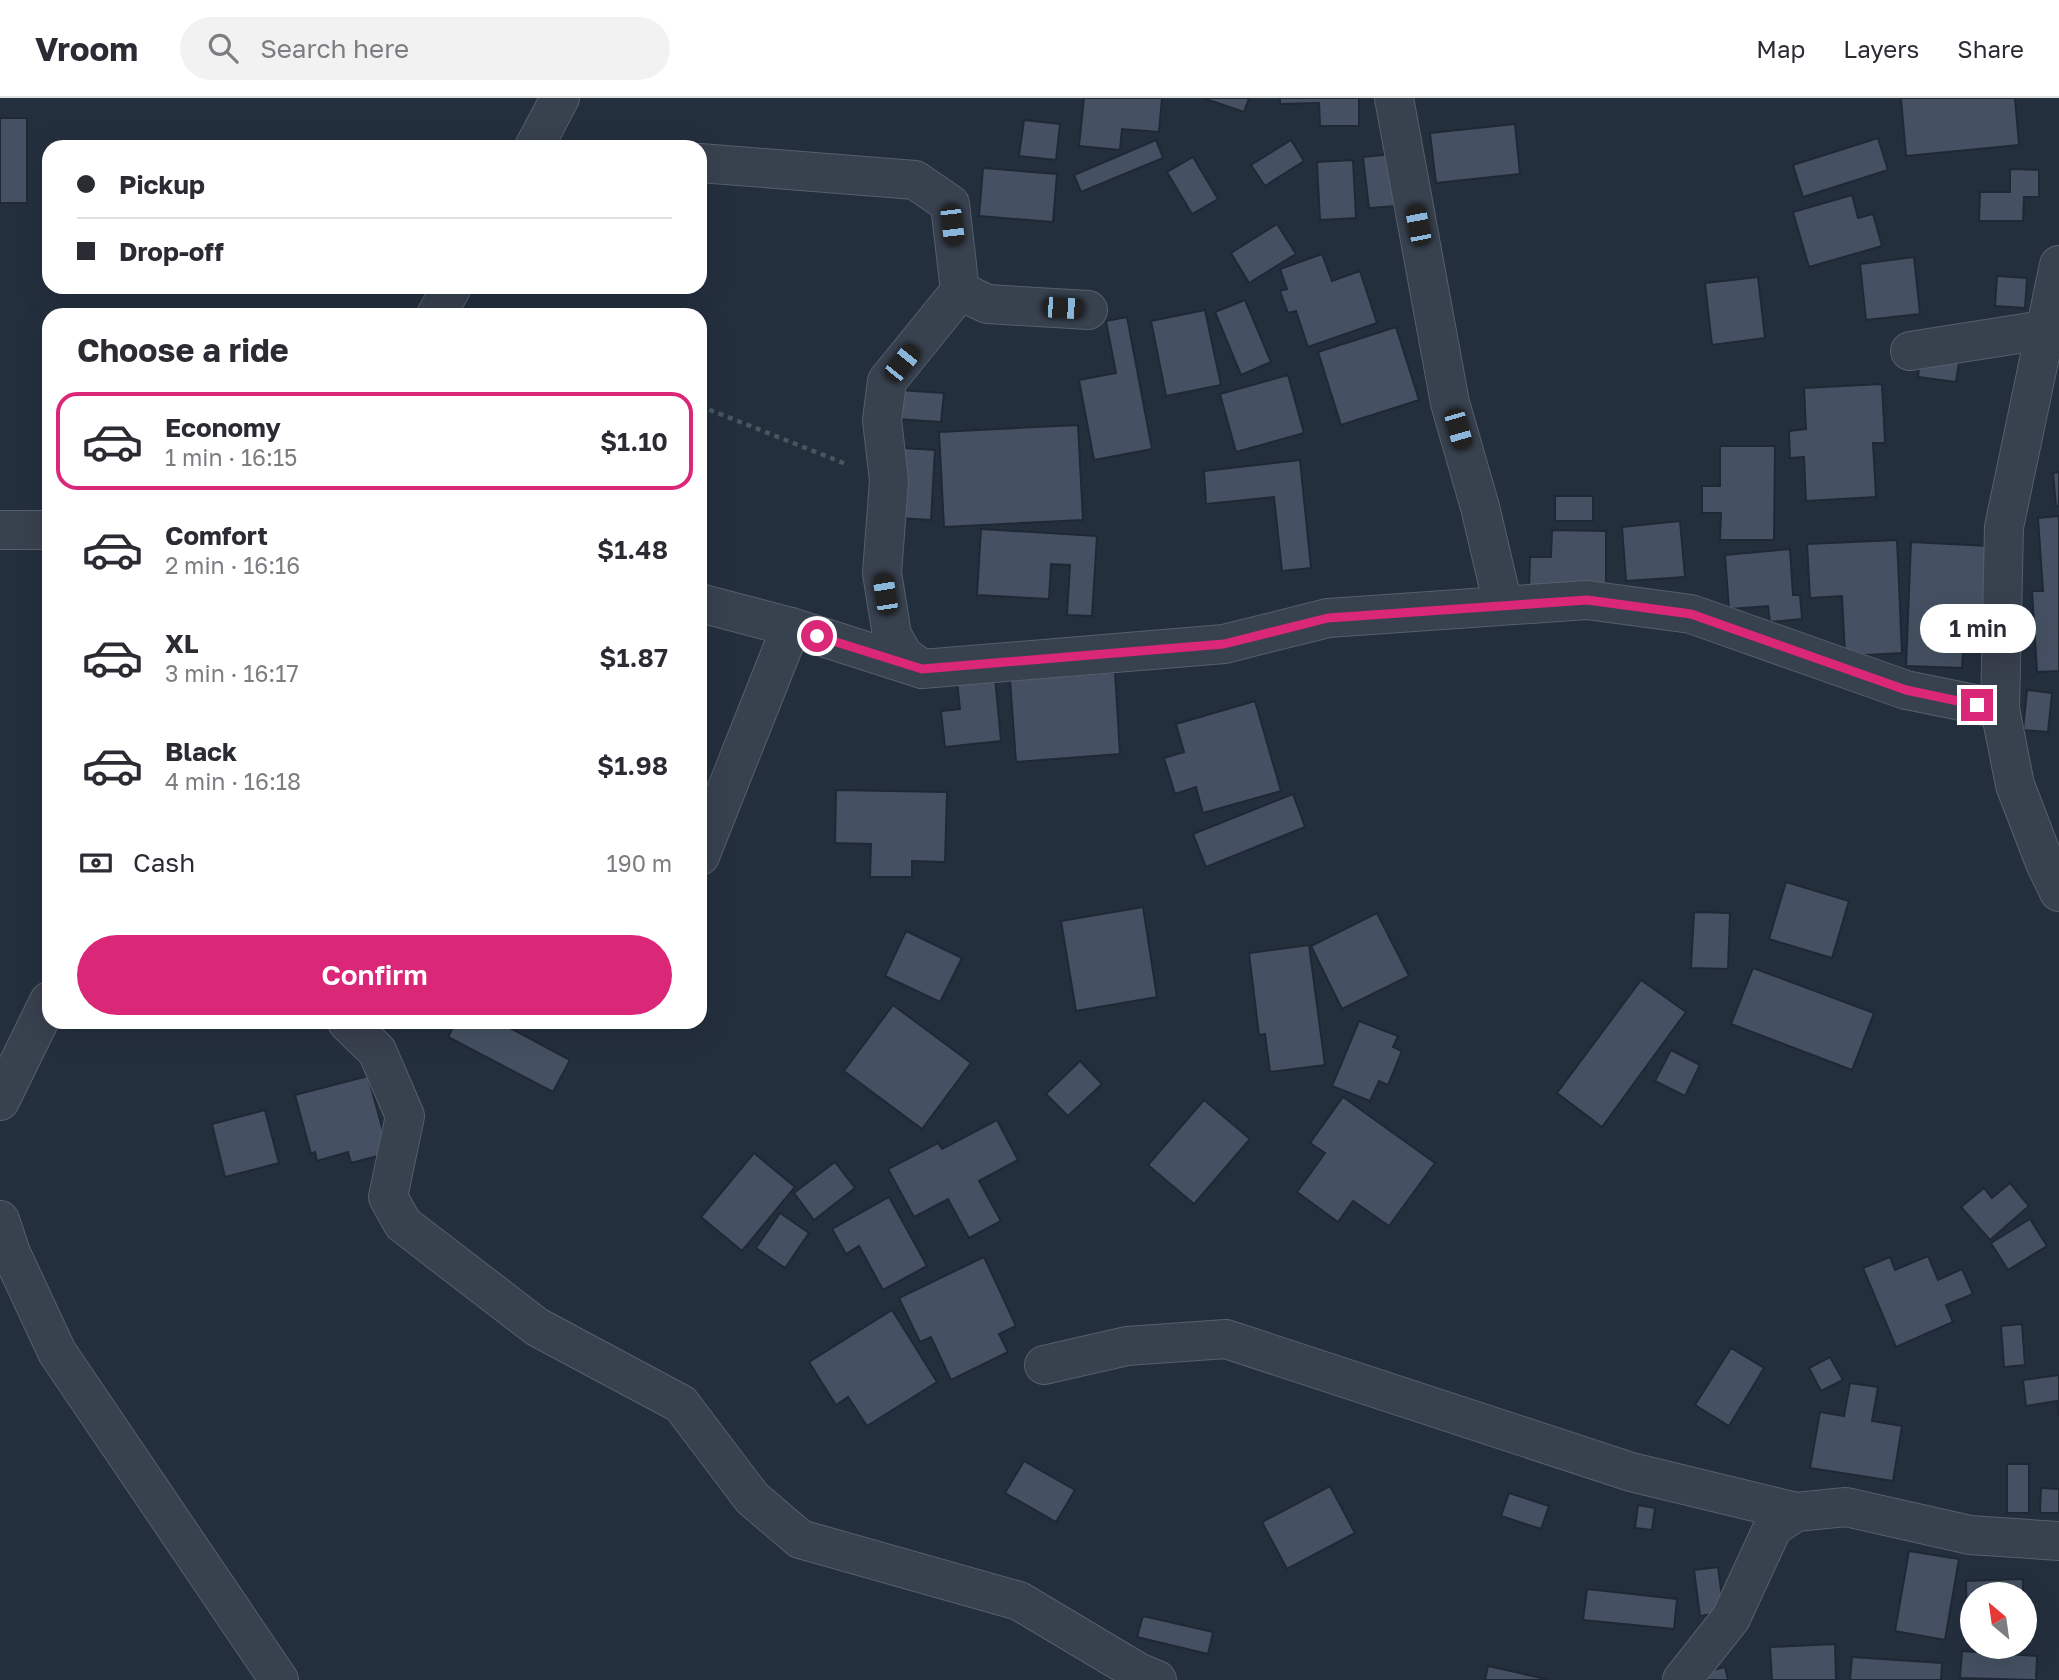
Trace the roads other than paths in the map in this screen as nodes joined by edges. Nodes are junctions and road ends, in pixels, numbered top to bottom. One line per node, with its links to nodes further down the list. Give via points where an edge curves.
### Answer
1 (560, 98): 3 (street)
2 (1394, 98): 13 (street, via 1450,403)
3 (547, 140)
4 (707, 164): 6 (street, via 915,180 950,204)
5 (2059, 265): 8 (street)
6 (960, 291): 7 (street, via 987,304); 15 (street, via 887,381 881,421 889,481 882,573 892,635 903,655)
7 (1088, 310)
8 (2044, 330): 9 (street); 16 (street, via 2004,527)
9 (1910, 351)
10 (0, 530): 11 (street)
11 (42, 530)
12 (707, 605): 14 (street)
13 (1503, 605): 15 (street, via 1328,618 1224,644); 16 (street, via 1587,600 1691,614 1906,690)
14 (791, 628): 15 (street); 17 (street)
15 (922, 669)
16 (2000, 709): 18 (street, via 2015,785)
17 (707, 838)
18 (2059, 892)
19 (42, 1015): 21 (street)
20 (354, 1029): 27 (street, via 377,1051 405,1116 388,1197 403,1224 537,1327 681,1404 752,1498 800,1539 1018,1601)
21 (0, 1101)
22 (0, 1220): 26 (street, via 57,1352)
23 (1044, 1365): 24 (street, via 1127,1346 1226,1339 1631,1472)
24 (1796, 1512): 25 (street, via 1846,1507 1970,1535); 28 (street, via 1773,1527 1731,1618)
25 (2059, 1541)
26 (279, 1680)
27 (1157, 1680)
28 (1682, 1680)

